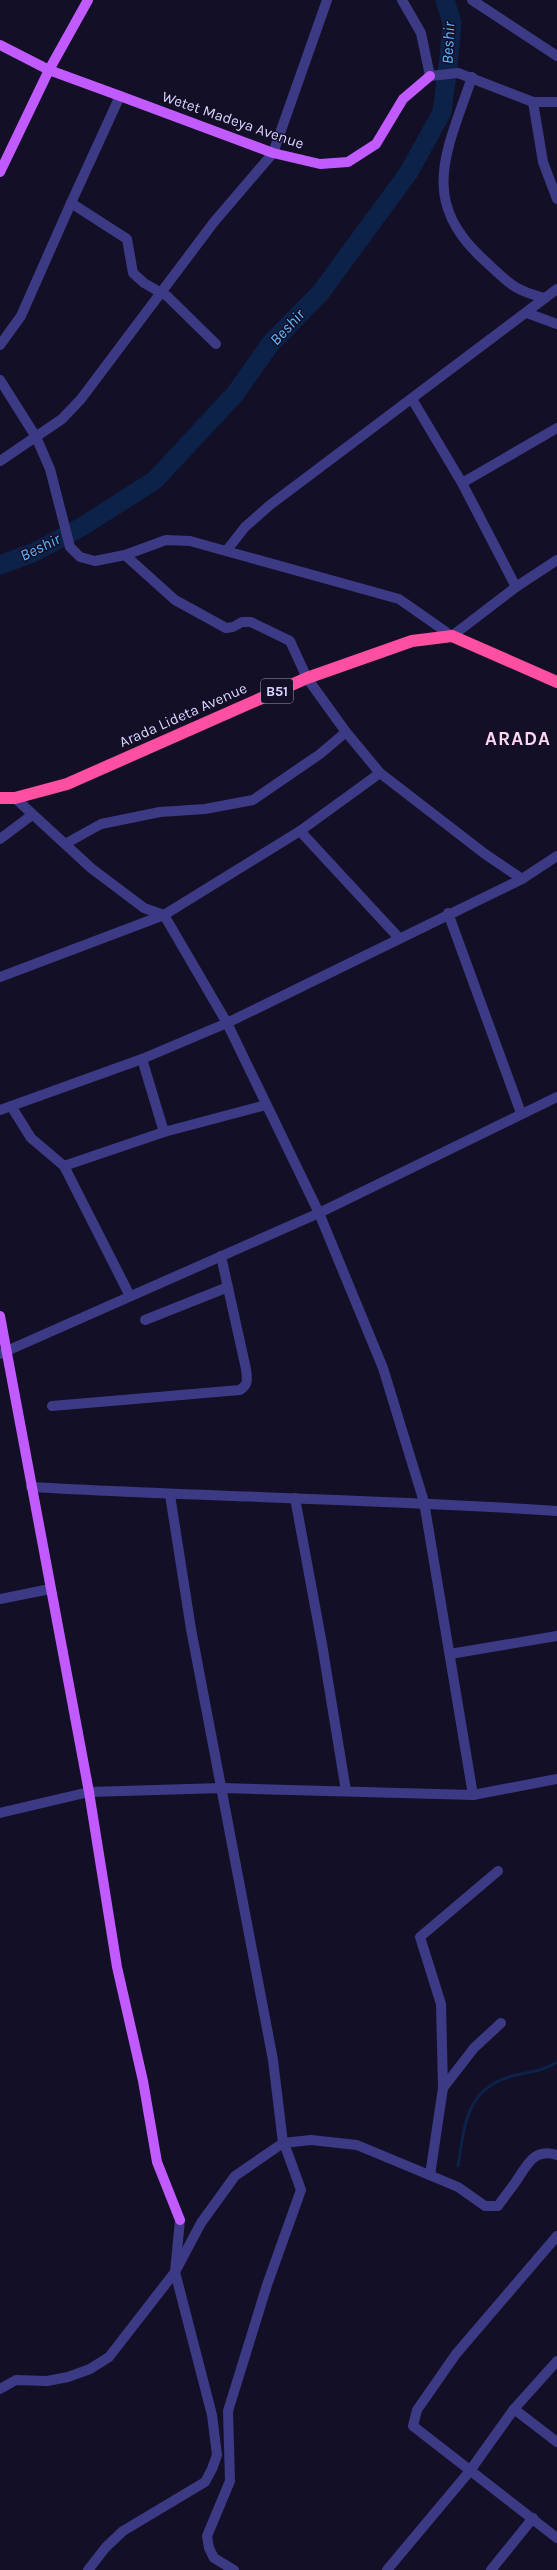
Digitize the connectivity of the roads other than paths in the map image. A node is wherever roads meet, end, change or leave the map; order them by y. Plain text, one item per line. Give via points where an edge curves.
1 (88, 0) edge
2 (327, 0) edge
3 (402, 0) edge
4 (472, 0) edge
5 (0, 45) edge
6 (557, 56) edge
7 (49, 70) junction
8 (435, 75) junction
9 (472, 77) junction
10 (120, 96) junction
11 (533, 102) junction
12 (557, 102) edge
13 (273, 153) junction
14 (0, 172) edge
15 (557, 199) edge
16 (71, 204) junction
17 (557, 288) edge
18 (159, 293) junction
19 (545, 298) junction
20 (527, 312) junction
21 (557, 324) edge
22 (216, 344) dead end
23 (0, 345) edge
24 (0, 380) edge
25 (412, 399) junction
26 (557, 428) edge
27 (36, 437) junction
28 (0, 461) edge
29 (462, 483) junction
30 (227, 550) junction
31 (125, 555) junction
32 (557, 560) edge
33 (516, 587) junction
34 (452, 636) junction
35 (307, 678) junction
36 (557, 682) edge
37 (346, 732) junction
38 (380, 773) junction
39 (0, 798) edge
40 (15, 798) junction
41 (32, 815) junction
42 (300, 831) junction
43 (0, 839) edge
44 (65, 844) junction
45 (557, 856) edge
46 (522, 879) junction
47 (448, 914) junction
48 (164, 915) junction
49 (399, 938) junction
50 (0, 977) edge
51 (227, 1023) junction
52 (142, 1058) junction
53 (557, 1097) edge
54 (266, 1105) junction
55 (12, 1106) junction
56 (0, 1110) edge
57 (522, 1113) junction
58 (164, 1132) junction
59 (64, 1166) junction
60 (319, 1213) junction
61 (221, 1256) junction
62 (228, 1287) junction
63 (130, 1296) junction
64 (0, 1316) edge
65 (145, 1320) dead end
66 (4, 1352) edge
67 (52, 1406) dead end
68 (31, 1488) junction
69 (170, 1495) junction
70 (295, 1498) junction
71 (424, 1502) junction
72 (557, 1511) edge
73 (50, 1589) junction
74 (0, 1599) edge
75 (557, 1636) edge
76 (450, 1654) junction
77 (557, 1779) edge
78 (222, 1788) junction
79 (346, 1791) junction
80 (89, 1792) junction
81 (473, 1795) junction
82 (0, 1813) edge
83 (498, 1871) dead end
84 (501, 2023) dead end
85 (443, 2088) junction
86 (284, 2143) junction
87 (557, 2154) edge
88 (430, 2175) junction
89 (180, 2220) joint
90 (557, 2236) edge
91 (175, 2272) junction
92 (557, 2361) edge
93 (0, 2389) edge
94 (514, 2409) junction
95 (557, 2442) edge
96 (469, 2472) junction
97 (533, 2518) junction
98 (557, 2538) edge
99 (88, 2570) edge
100 (234, 2570) edge
101 (387, 2570) edge
102 (491, 2570) edge

1 - 7 main road
2 - 13 street
3 - 8 street via 421,33
4 - 6 street
5 - 7 main road, Wetet Madeya Avenue
7 - 10 main road, Wetet Madeya Avenue
7 - 14 main road
8 - 9 street via 458,73
8 - 13 main road, Wetet Madeya Avenue via 402,99 376,144 348,162 320,164
9 - 11 street
9 - 19 street via 443,168 444,199 453,223 475,252 522,292
10 - 13 main road, Wetet Madeya Avenue
10 - 16 street
11 - 12 street
11 - 15 street via 543,162
13 - 18 street via 214,222
16 - 18 street via 127,239 133,273
16 - 23 street via 20,316
17 - 19 street
18 - 22 street via 167,296
18 - 27 street via 81,399 62,419
19 - 20 street
20 - 21 street
20 - 25 street
24 - 27 street
25 - 29 street
25 - 30 street via 270,505 245,527
26 - 29 street
27 - 28 street
27 - 31 street via 50,470 70,547 80,557 89,560
29 - 33 street
30 - 31 street via 190,540 166,540
30 - 34 street via 399,599
31 - 35 street via 175,600 226,628 242,622 251,622 286,638 294,646
32 - 33 street
33 - 34 street
34 - 35 highway, Arada Lideta Avenue / B51 via 400,644
34 - 36 highway
35 - 37 street
35 - 40 highway, Arada Lideta Avenue / B51 via 68,784
37 - 38 street
37 - 44 street via 320,754 253,800 205,809 160,812 107,823 88,830
38 - 42 street
38 - 46 street via 485,854
39 - 40 highway, Arada Lideta Avenue / B51
40 - 41 street
41 - 43 street
41 - 44 street
42 - 48 street
42 - 49 street
44 - 48 street via 91,868 144,908
45 - 46 street
46 - 47 street
47 - 49 street
47 - 57 street
48 - 50 street
48 - 51 street
49 - 51 street
51 - 52 street
51 - 54 street
52 - 55 street
52 - 58 street
53 - 57 street
54 - 58 street
54 - 60 street
55 - 56 street
55 - 59 street via 32,1138
57 - 60 street
58 - 59 street
59 - 63 street
60 - 61 street
60 - 71 street via 383,1368
61 - 62 street
61 - 63 street
62 - 65 street
62 - 67 street via 248,1382 240,1390
63 - 66 street
64 - 66 main road
66 - 68 main road
68 - 69 street
68 - 73 main road
69 - 70 street
69 - 78 street via 191,1629
70 - 71 street
70 - 79 street
71 - 72 street
71 - 76 street
73 - 74 street
73 - 80 main road
75 - 76 street
76 - 81 street
77 - 81 street
78 - 79 street
78 - 80 street
78 - 86 street via 274,2060
79 - 81 street
80 - 82 street
80 - 89 main road via 117,1967 143,2081 157,2162
83 - 85 street via 420,1937 441,2004
84 - 85 street via 474,2048
85 - 88 street
86 - 88 street via 311,2140 357,2145
86 - 91 street via 235,2176 201,2224
86 - 100 street via 301,2190 267,2285 228,2411 230,2481 207,2536 214,2558
87 - 88 street via 547,2151 536,2154 523,2168 518,2180 498,2206 485,2206 458,2187
89 - 91 street
90 - 96 street via 456,2354 417,2410 413,2426
91 - 93 street via 109,2357 90,2369 68,2376 47,2381 16,2380
91 - 99 street via 212,2415 217,2455 205,2482 123,2531
92 - 94 street
94 - 95 street
94 - 96 street
96 - 97 street
96 - 101 street
97 - 98 street
97 - 102 street

